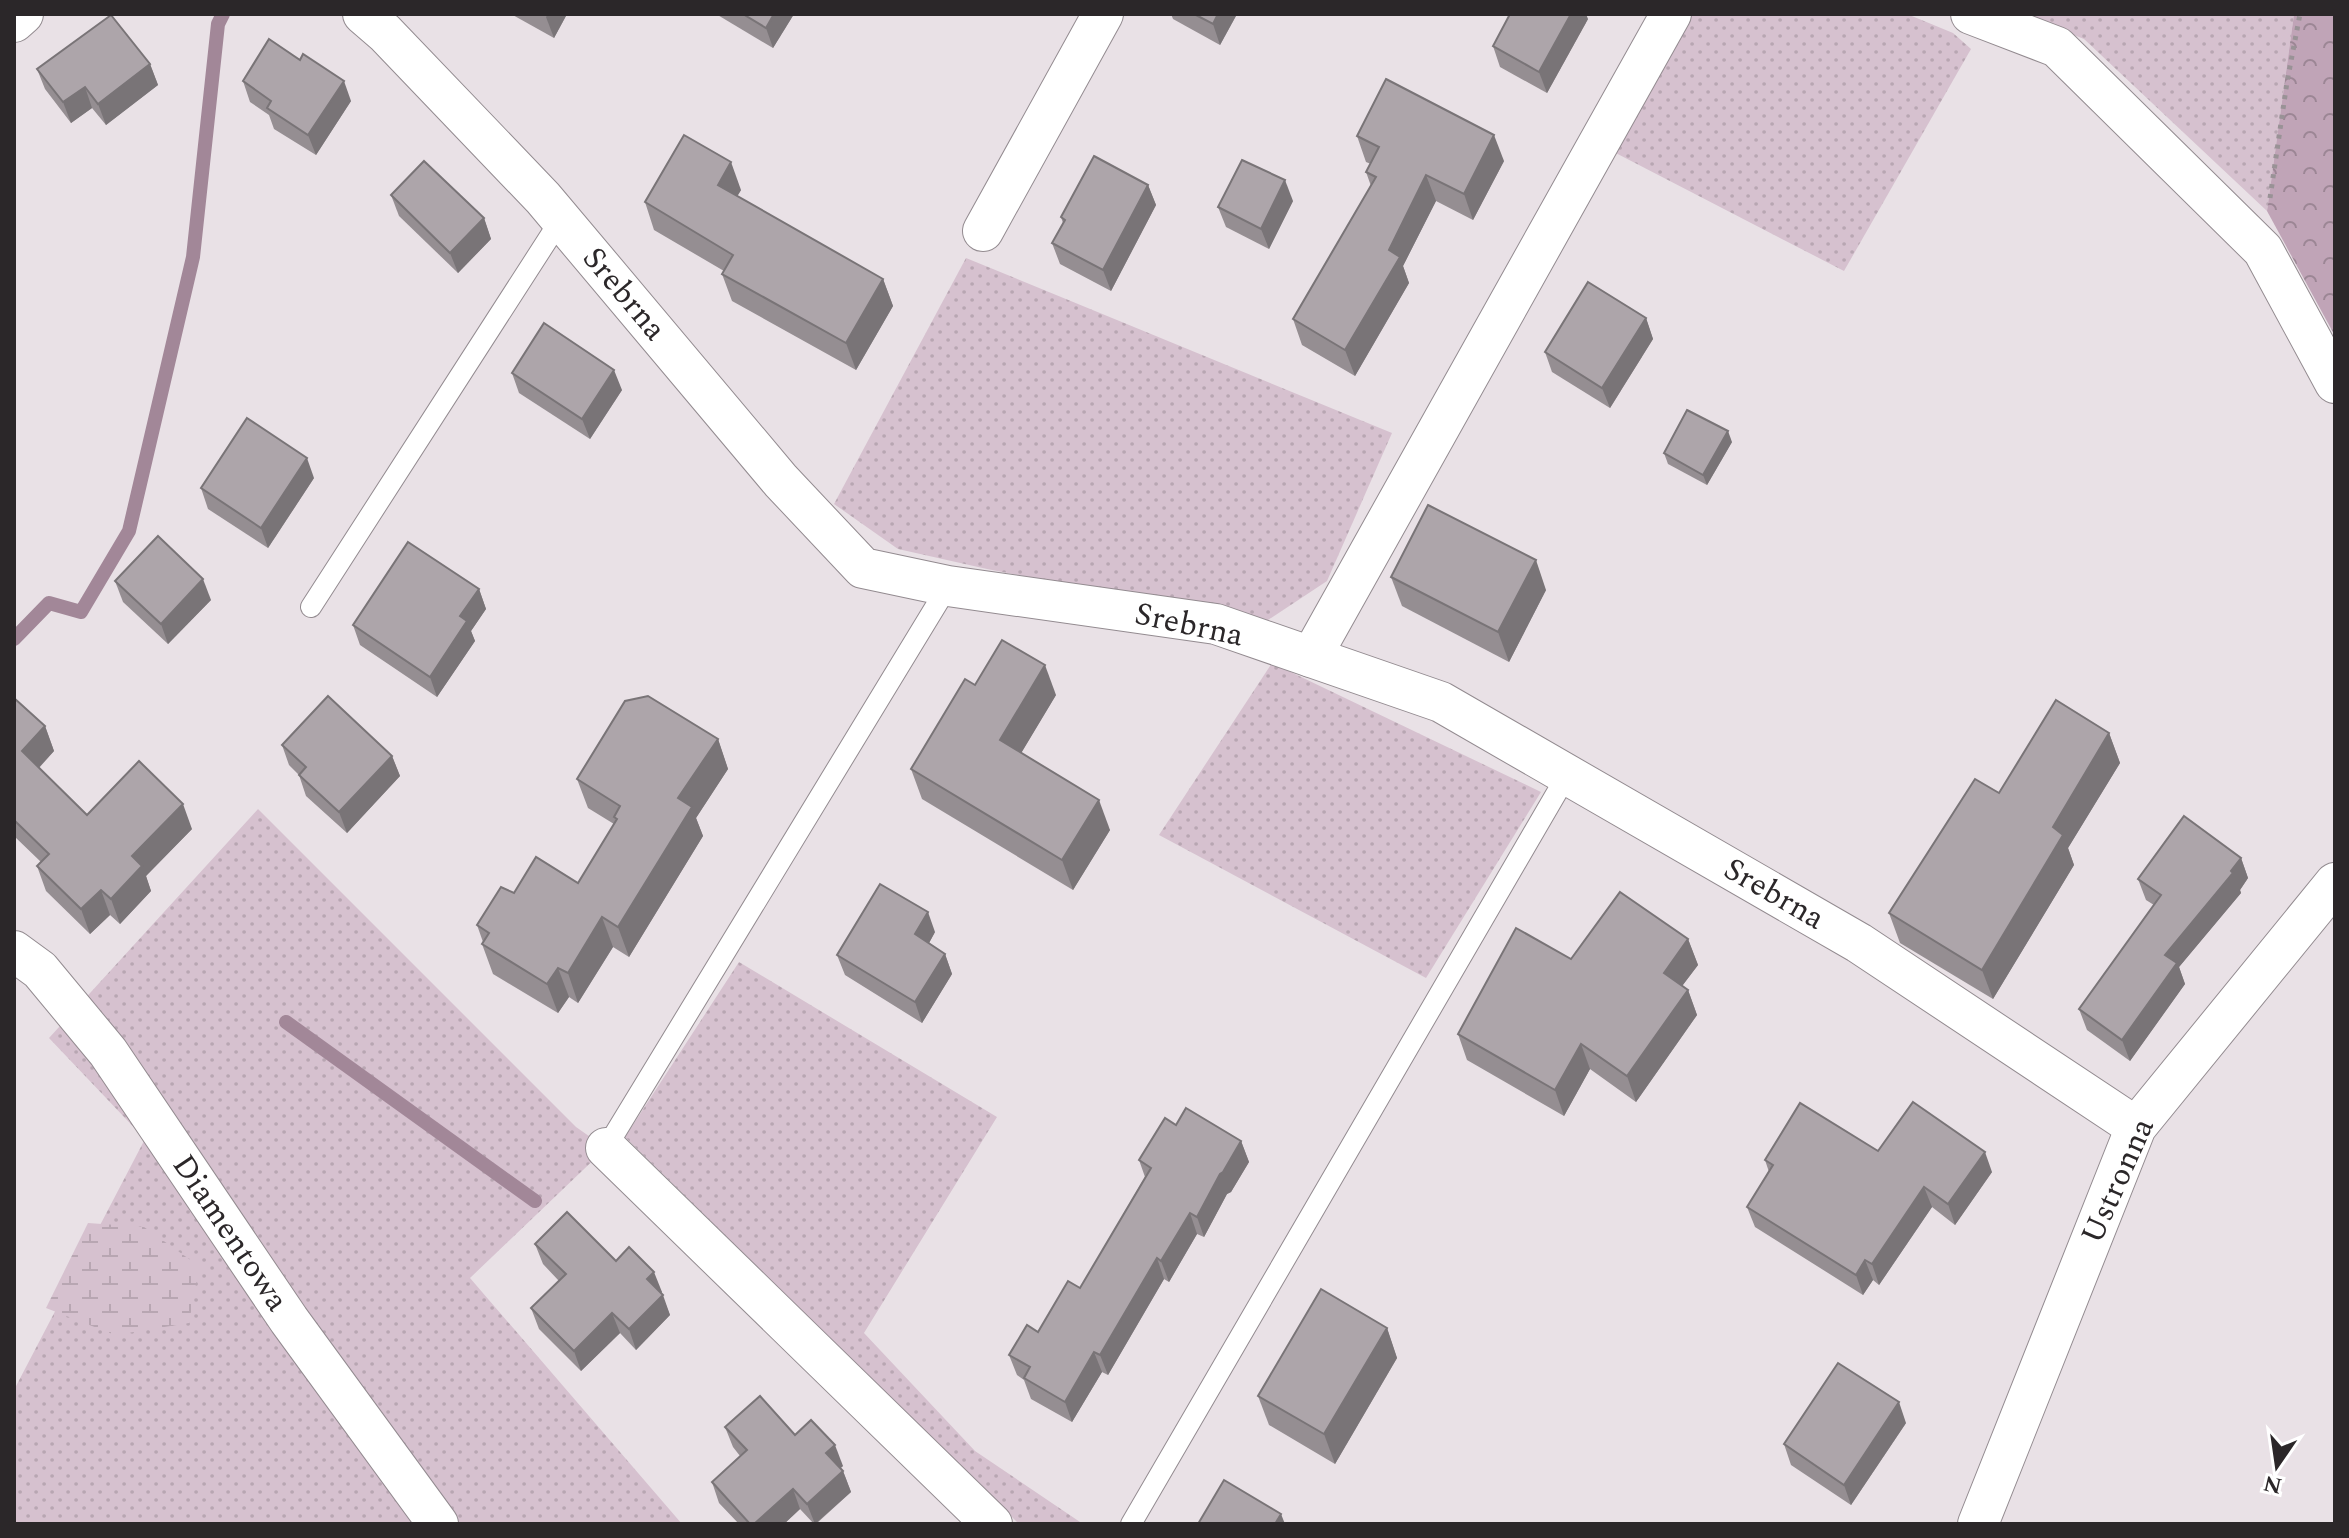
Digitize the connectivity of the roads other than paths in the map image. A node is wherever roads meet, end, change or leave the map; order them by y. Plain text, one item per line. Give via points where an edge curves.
1 (23, 14) edge
2 (363, 14) edge
3 (1103, 14) edge
4 (1671, 14) edge
5 (1971, 14) edge
6 (14, 22) edge
7 (561, 219) junction
8 (983, 231) dead end
9 (2335, 383) edge
10 (948, 586) junction
11 (311, 607) dead end
12 (1311, 657) junction
13 (1567, 775) junction
14 (2335, 883) edge
15 (14, 951) edge
16 (2136, 1127) junction
17 (606, 1148) joint
18 (438, 1524) edge
19 (992, 1524) edge
20 (1131, 1524) edge
21 (1978, 1524) edge

1 - 6 street
2 - 7 street, Srebrna
3 - 8 street
4 - 12 street
5 - 9 street via 2057,47 2263,250
7 - 10 street, Srebrna via 781,481 863,568
7 - 11 lane
10 - 12 street, Srebrna via 1216,624
10 - 17 lane
12 - 13 street, Srebrna via 1441,702
13 - 16 street, Srebrna via 1859,943
13 - 20 lane
14 - 16 street, Ustronna
15 - 18 street, Diamentowa via 40,970 108,1052 289,1320
16 - 21 street, Ustronna
17 - 19 street

